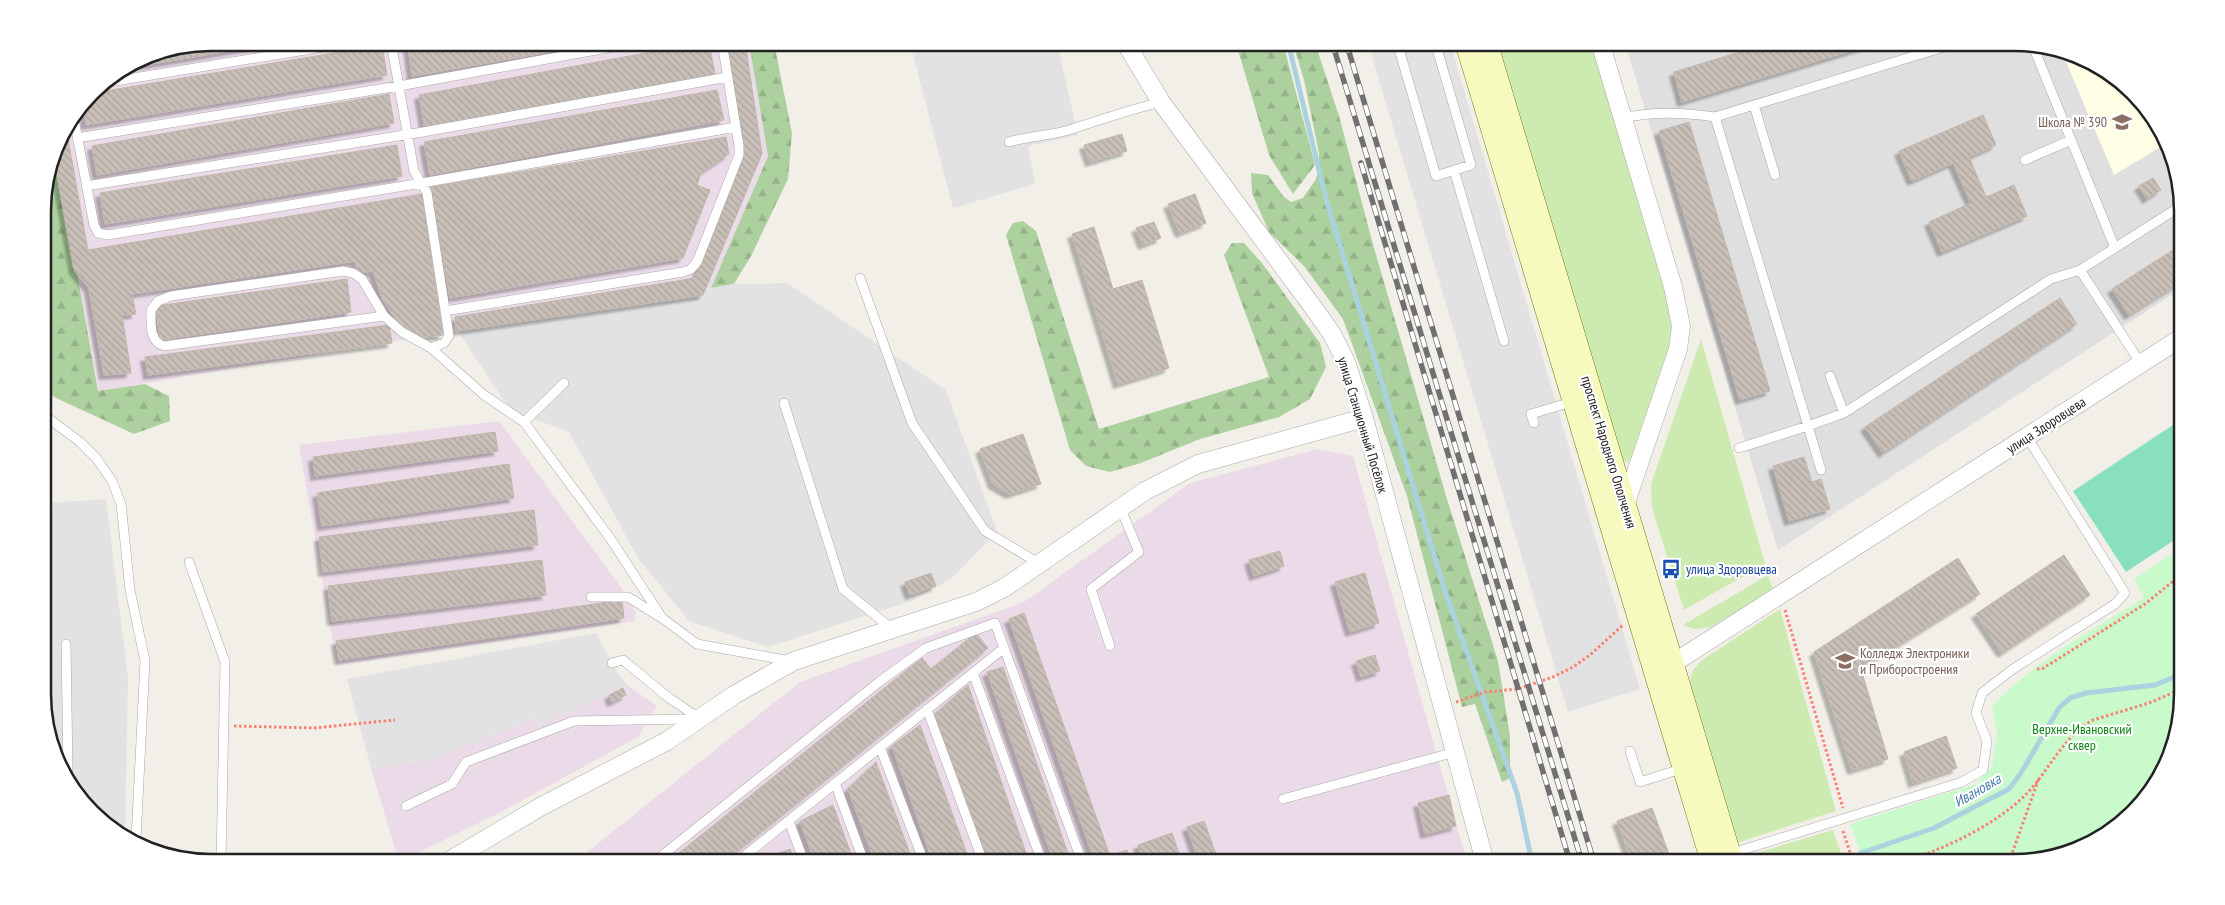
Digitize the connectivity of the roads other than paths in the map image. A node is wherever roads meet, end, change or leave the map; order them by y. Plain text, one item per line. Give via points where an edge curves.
1 (299, 51) edge
2 (393, 51) edge
3 (591, 51) edge
4 (724, 51) edge
5 (1130, 51) edge
6 (1400, 51) edge
7 (1438, 51) edge
8 (1471, 51) edge
9 (1488, 51) edge
10 (1603, 51) edge
11 (1931, 51) edge
12 (2036, 53) edge
13 (728, 77) junction
14 (120, 80) edge
15 (399, 86) junction
16 (1161, 102) junction
17 (1754, 105) junction
18 (1715, 117) junction
19 (1622, 118) junction
20 (736, 127) junction
21 (75, 128) edge
22 (407, 134) junction
23 (77, 138) junction
24 (2071, 140) junction
25 (1008, 142) dead end
26 (2025, 160) dead end
27 (1454, 170) junction
28 (1774, 175) dead end
29 (422, 183) junction
30 (86, 186) junction
31 (2174, 211) edge
32 (2115, 248) junction
33 (2080, 270) junction
34 (860, 278) dead end
35 (446, 310) junction
36 (384, 316) junction
37 (1504, 341) dead end
38 (2174, 343) edge
39 (431, 348) junction
40 (2141, 364) junction
41 (1830, 376) dead end
42 (564, 383) dead end
43 (1575, 401) junction
44 (784, 403) dead end
45 (1844, 413) junction
46 (1364, 418) junction
47 (52, 421) edge
48 (524, 422) junction
49 (1534, 423) dead end
50 (1808, 426) junction
51 (2027, 437) junction
52 (1739, 448) dead end
53 (1821, 470) dead end
54 (1625, 505) junction
55 (1120, 507) junction
56 (189, 562) dead end
57 (1040, 564) junction
58 (591, 597) dead end
59 (662, 618) junction
60 (892, 629) junction
61 (66, 644) dead end
62 (1110, 646) dead end
63 (1004, 648) junction
64 (794, 661) junction
65 (612, 663) dead end
66 (1664, 667) junction
67 (973, 673) junction
68 (927, 709) junction
69 (700, 718) junction
70 (880, 747) junction
71 (1630, 751) dead end
72 (1455, 752) junction
73 (68, 764) edge
74 (1685, 768) junction
75 (835, 783) junction
76 (1283, 800) dead end
77 (406, 806) dead end
78 (789, 820) junction
79 (136, 834) edge
80 (1483, 853) edge
81 (1721, 853) edge
82 (1722, 853) edge
83 (1743, 853) edge
84 (221, 854) edge
85 (460, 854) edge
86 (664, 854) edge
87 (752, 854) edge
88 (801, 854) edge
89 (861, 854) edge
90 (921, 854) edge
91 (980, 854) edge
92 (1039, 854) edge
93 (1079, 854) edge

1 - 14 lane
2 - 15 lane
3 - 15 lane
4 - 13 lane
5 - 16 street, улица Станционный Посёлок
6 - 27 lane via 1436,176
7 - 27 lane via 1471,165
8 - 43 street, проспект Народного Ополчения
9 - 54 street, проспект Народного Ополчения
10 - 19 street
11 - 17 lane
12 - 24 lane
13 - 20 lane
13 - 22 lane
15 - 22 lane
15 - 23 lane
16 - 25 lane via 1067,130
16 - 46 street, улица Станционный Посёлок via 1332,334 1346,362
17 - 18 lane
17 - 28 lane
18 - 19 lane via 1662,112
18 - 50 lane
19 - 54 street via 1673,288 1681,326 1671,374
20 - 29 lane
20 - 35 lane via 739,155 697,262 691,269
21 - 23 lane
22 - 29 lane via 414,171
22 - 30 lane
23 - 30 lane
24 - 26 lane
24 - 32 lane
27 - 37 lane
29 - 30 lane via 108,235 95,229
29 - 35 lane via 427,193
31 - 32 lane
32 - 33 lane
33 - 40 lane
33 - 45 lane via 2051,279
34 - 57 lane via 912,423 985,530
35 - 39 lane via 448,340
36 - 36 lane via 362,279 343,271 171,296 158,301 151,310 153,337 164,346
36 - 39 lane via 402,332
38 - 40 street, улица Здоровцева
39 - 48 lane via 484,395
40 - 51 street, улица Здоровцева
41 - 45 lane
42 - 48 lane
43 - 49 lane via 1531,414
43 - 66 street, проспект Народного Ополчения
44 - 60 lane via 843,589
45 - 50 lane
46 - 55 street via 1198,464
46 - 72 street, улица Станционный Посёлок
47 - 79 lane via 97,459 112,481 121,504 130,590 145,661
48 - 59 lane via 610,538
50 - 52 lane
50 - 53 lane
51 - 66 street, улица Здоровцева
51 - 83 lane via 2125,593 2115,604 2013,669 1982,694 1976,713 1986,741 1983,770 1962,782 1846,816
54 - 66 street, проспект Народного Ополчения
55 - 57 street
55 - 62 lane via 1139,552 1090,588
56 - 84 lane via 225,662
57 - 60 street via 976,602
58 - 59 lane via 628,597
59 - 64 lane via 697,644
60 - 64 street
61 - 73 lane
63 - 67 lane
63 - 86 lane via 995,623 926,648
63 - 93 lane
64 - 69 street
65 - 69 lane via 623,660 669,698
66 - 74 street, проспект Народного Ополчения
66 - 82 street, проспект Народного Ополчения
67 - 68 lane
67 - 92 lane
68 - 70 lane
68 - 91 lane
69 - 77 lane via 574,722 466,762 452,784
69 - 85 street via 667,741 540,807
70 - 75 lane
70 - 90 lane
71 - 74 lane via 1640,782
72 - 76 lane
72 - 80 street, улица Станционный Посёлок
74 - 81 street, проспект Народного Ополчения
75 - 78 lane
75 - 89 lane
78 - 87 lane
78 - 88 lane

